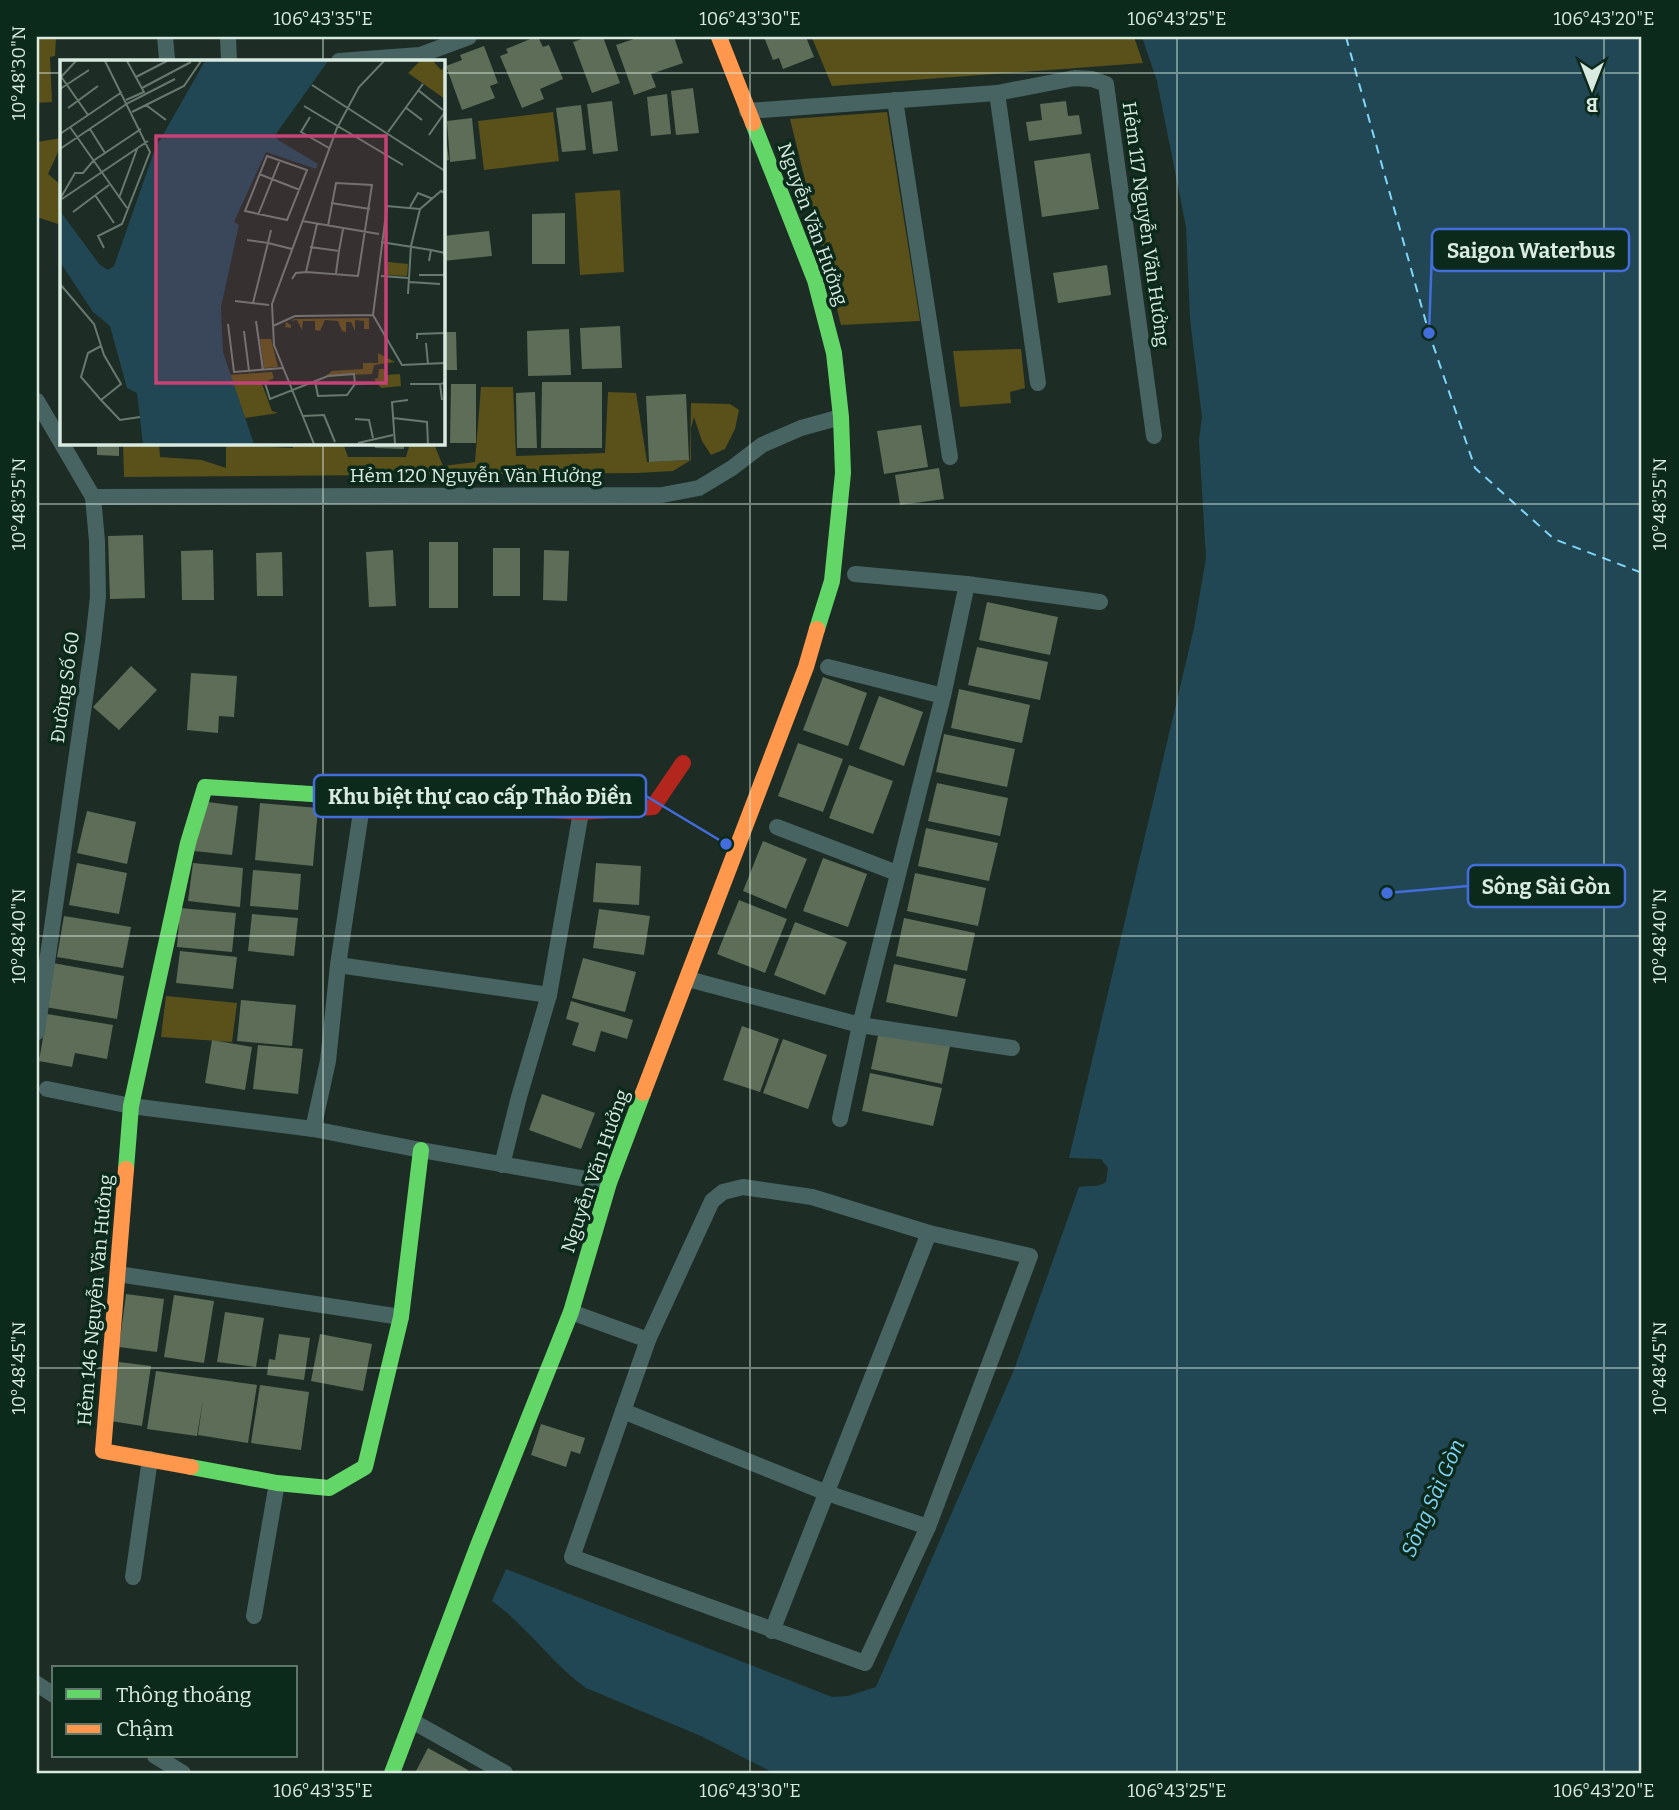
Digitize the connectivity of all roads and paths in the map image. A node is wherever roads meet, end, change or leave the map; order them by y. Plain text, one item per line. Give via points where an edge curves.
1 (165, 37) edge
2 (228, 37) edge
3 (469, 37) edge
4 (719, 37) edge
5 (167, 59) dead end
6 (229, 60) edge
7 (352, 60) edge
8 (997, 93) junction
9 (895, 100) junction
10 (747, 111) junction
11 (1038, 383) dead end
12 (39, 409) edge
13 (841, 417) junction
14 (1154, 436) dead end
15 (60, 443) edge
16 (60, 444) edge
17 (950, 457) dead end
18 (93, 497) junction
19 (855, 574) dead end
20 (967, 584) junction
21 (1100, 602) dead end
22 (828, 667) dead end
23 (943, 696) junction
24 (683, 763) dead end
25 (363, 799) junction
26 (581, 812) junction
27 (777, 827) dead end
28 (897, 873) junction
29 (338, 965) junction
30 (688, 979) junction
31 (550, 995) junction
32 (860, 1025) junction
33 (37, 1030) edge
34 (1012, 1048) dead end
35 (47, 1089) dead end
36 (131, 1106) junction
37 (840, 1119) dead end
38 (313, 1129) junction
39 (421, 1150) junction
40 (502, 1165) junction
41 (609, 1183) junction
42 (929, 1233) junction
43 (118, 1274) junction
44 (571, 1312) junction
45 (401, 1317) junction
46 (648, 1340) junction
47 (623, 1411) junction
48 (150, 1459) junction
49 (276, 1482) junction
50 (827, 1493) junction
51 (928, 1527) junction
52 (133, 1577) dead end
53 (254, 1616) dead end
54 (772, 1631) junction
55 (37, 1684) edge
56 (52, 1694) edge
57 (412, 1721) junction
58 (158, 1758) edge
59 (183, 1773) edge
60 (392, 1773) edge
61 (505, 1773) edge

1 - 5 street
2 - 6 street
3 - 7 street via 420,55
4 - 10 main road, Nguyễn Văn Hưởng
8 - 9 street, Hẻm 117 Nguyễn Văn Hưởng
8 - 11 street
8 - 14 street, Hẻm 117 Nguyễn Văn Hưởng via 1075,79 1106,84
9 - 10 street, Hẻm 117 Nguyễn Văn Hưởng
9 - 17 street
10 - 13 main road, Nguyễn Văn Hưởng via 815,280 834,353
12 - 15 street
13 - 18 street, Hẻm 120 Nguyễn Văn Hưởng via 762,445 699,488 662,495
13 - 30 main road, Nguyễn Văn Hưởng via 843,473 832,579 806,667
16 - 18 street
18 - 33 street, Đường Số 60 via 98,597
19 - 20 street
20 - 21 street
20 - 23 street
22 - 23 street
23 - 28 street
24 - 26 main road, Hẻm 146 Nguyễn Văn Hưởng via 653,807
25 - 26 main road, Hẻm 146 Nguyễn Văn Hưởng
25 - 29 street
25 - 36 main road, Hẻm 146 Nguyễn Văn Hưởng via 205,787 188,843
26 - 31 street
27 - 28 street
28 - 32 street
29 - 31 street
29 - 38 street via 328,1061
30 - 32 street
30 - 41 main road, Nguyễn Văn Hưởng
31 - 40 street
32 - 34 street
32 - 37 street
35 - 36 street
36 - 38 street
36 - 43 main road, Hẻm 146 Nguyễn Văn Hưởng
38 - 39 street
39 - 40 street
39 - 45 main road, Hẻm 146 Nguyễn Văn Hưởng
40 - 41 street
41 - 44 main road, Nguyễn Văn Hưởng
42 - 46 street via 812,1197 743,1186 723,1192 712,1201
42 - 50 street
42 - 51 street via 1030,1256
43 - 45 street
43 - 48 main road, Hẻm 146 Nguyễn Văn Hưởng via 103,1451
44 - 46 street
44 - 57 main road, Nguyễn Văn Hưởng
45 - 49 main road, Hẻm 146 Nguyễn Văn Hưởng via 365,1467 329,1488
46 - 47 street
47 - 50 street
47 - 54 street via 572,1557
48 - 49 main road, Hẻm 146 Nguyễn Văn Hưởng
48 - 52 street
49 - 53 street
50 - 51 street
50 - 54 street
51 - 54 street via 865,1663
55 - 56 street
57 - 60 main road, Nguyễn Văn Hưởng
57 - 61 street
58 - 59 street

